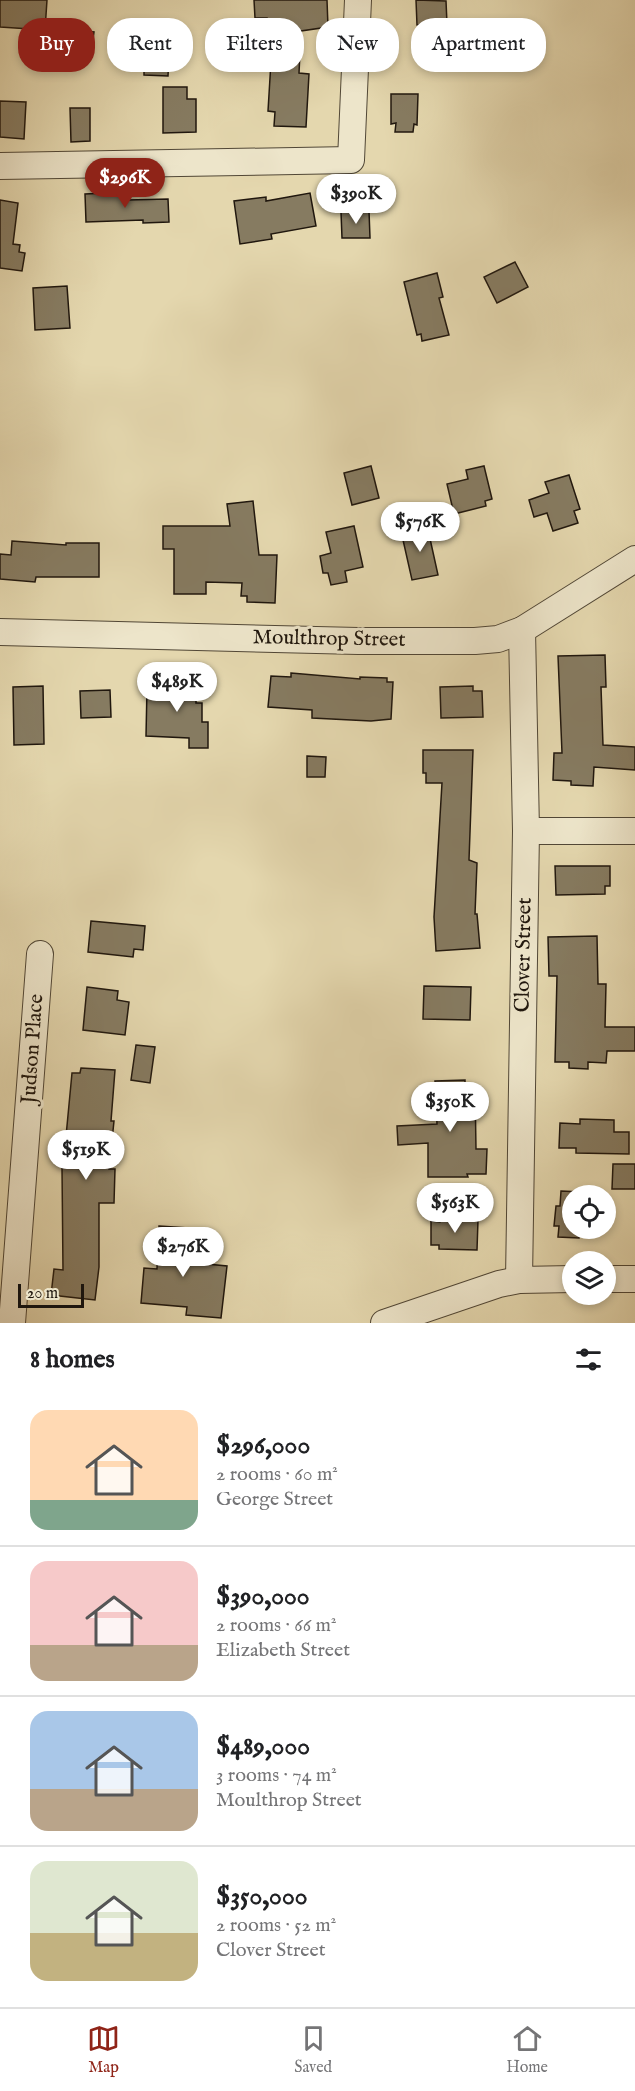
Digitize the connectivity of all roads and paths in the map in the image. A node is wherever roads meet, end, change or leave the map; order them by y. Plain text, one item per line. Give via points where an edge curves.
1 (358, 0) edge
2 (0, 166) edge
3 (635, 559) edge
4 (522, 630) junction
5 (0, 632) edge
6 (526, 831) junction
7 (635, 831) edge
8 (40, 954) dead end
9 (616, 1279) edge
10 (635, 1279) edge
11 (519, 1280) junction
12 (562, 1280) edge
13 (12, 1323) edge
14 (384, 1323) edge

1 - 2 street via 351,160
3 - 4 street, Moulthrop Street
4 - 5 street, Moulthrop Street via 498,639 475,641
4 - 6 street, Clover Street
6 - 7 street
6 - 11 street, Clover Street
8 - 13 street, Judson Place
9 - 10 street
11 - 12 street
11 - 14 street

